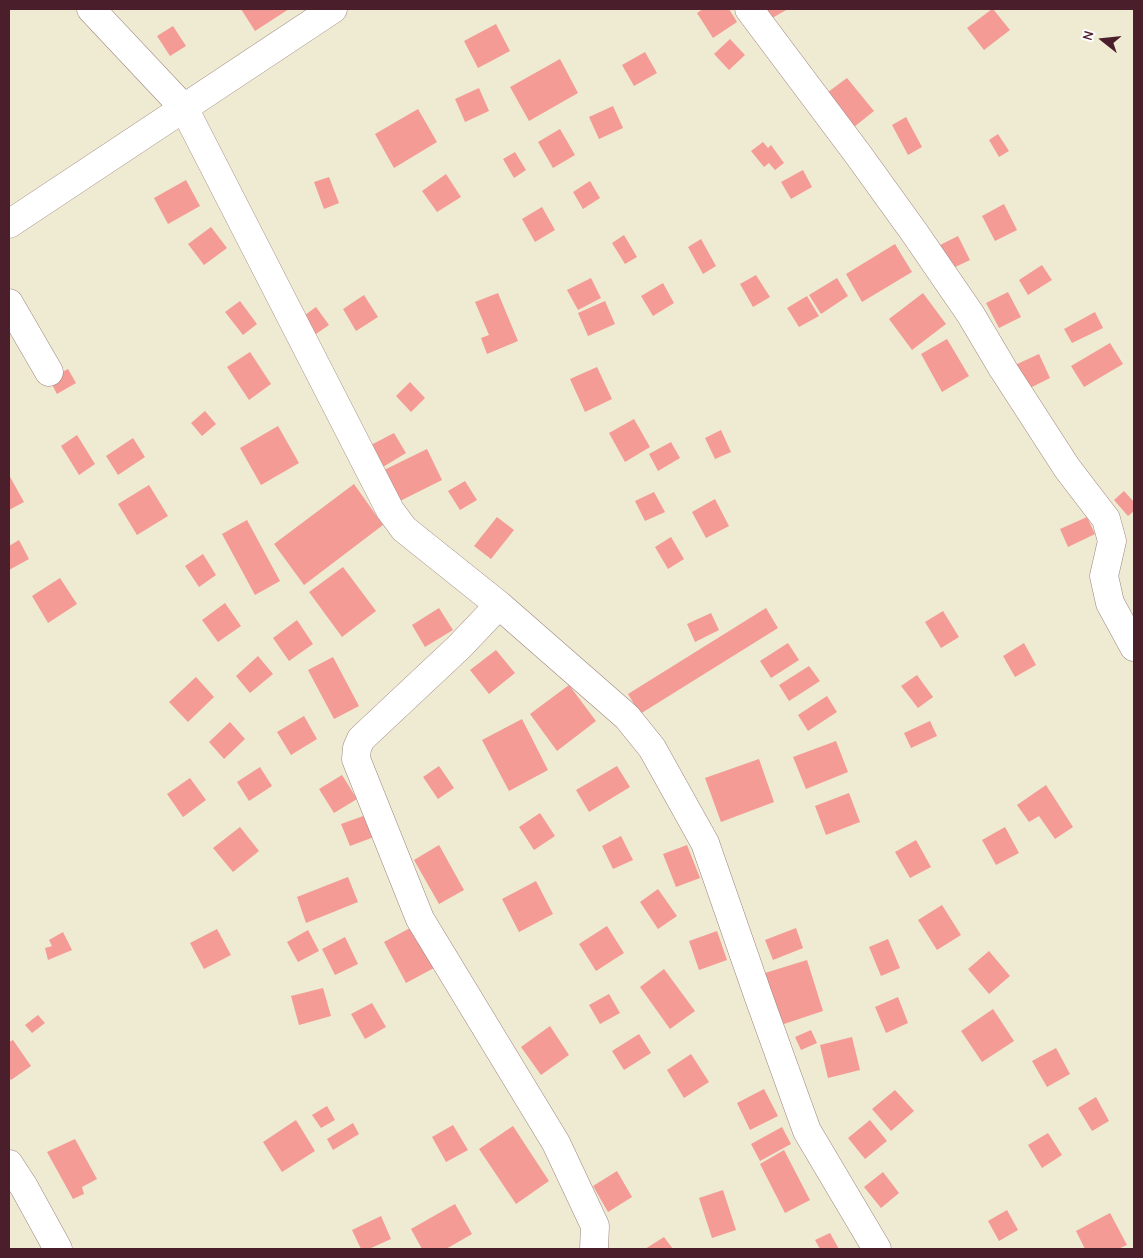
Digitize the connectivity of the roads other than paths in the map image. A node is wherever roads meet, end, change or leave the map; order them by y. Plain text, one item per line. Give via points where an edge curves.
1 (91, 9) edge
2 (333, 9) edge
3 (749, 9) edge
4 (184, 108) junction
5 (9, 224) edge
6 (9, 303) edge
7 (49, 372) dead end
8 (499, 605) junction
9 (1134, 647) edge
10 (9, 1164) edge
11 (58, 1249) edge
12 (594, 1249) edge
13 (878, 1249) edge

1 - 4 street
2 - 4 street
3 - 9 street via 914,232 971,315 1067,468 1106,518 1112,541 1104,576 1110,603
4 - 5 street
4 - 8 street via 390,510 404,530
6 - 7 street
8 - 12 street via 361,739 356,758 420,919 556,1142 595,1226
8 - 13 street via 627,717 652,748 705,843 807,1131
10 - 11 street

